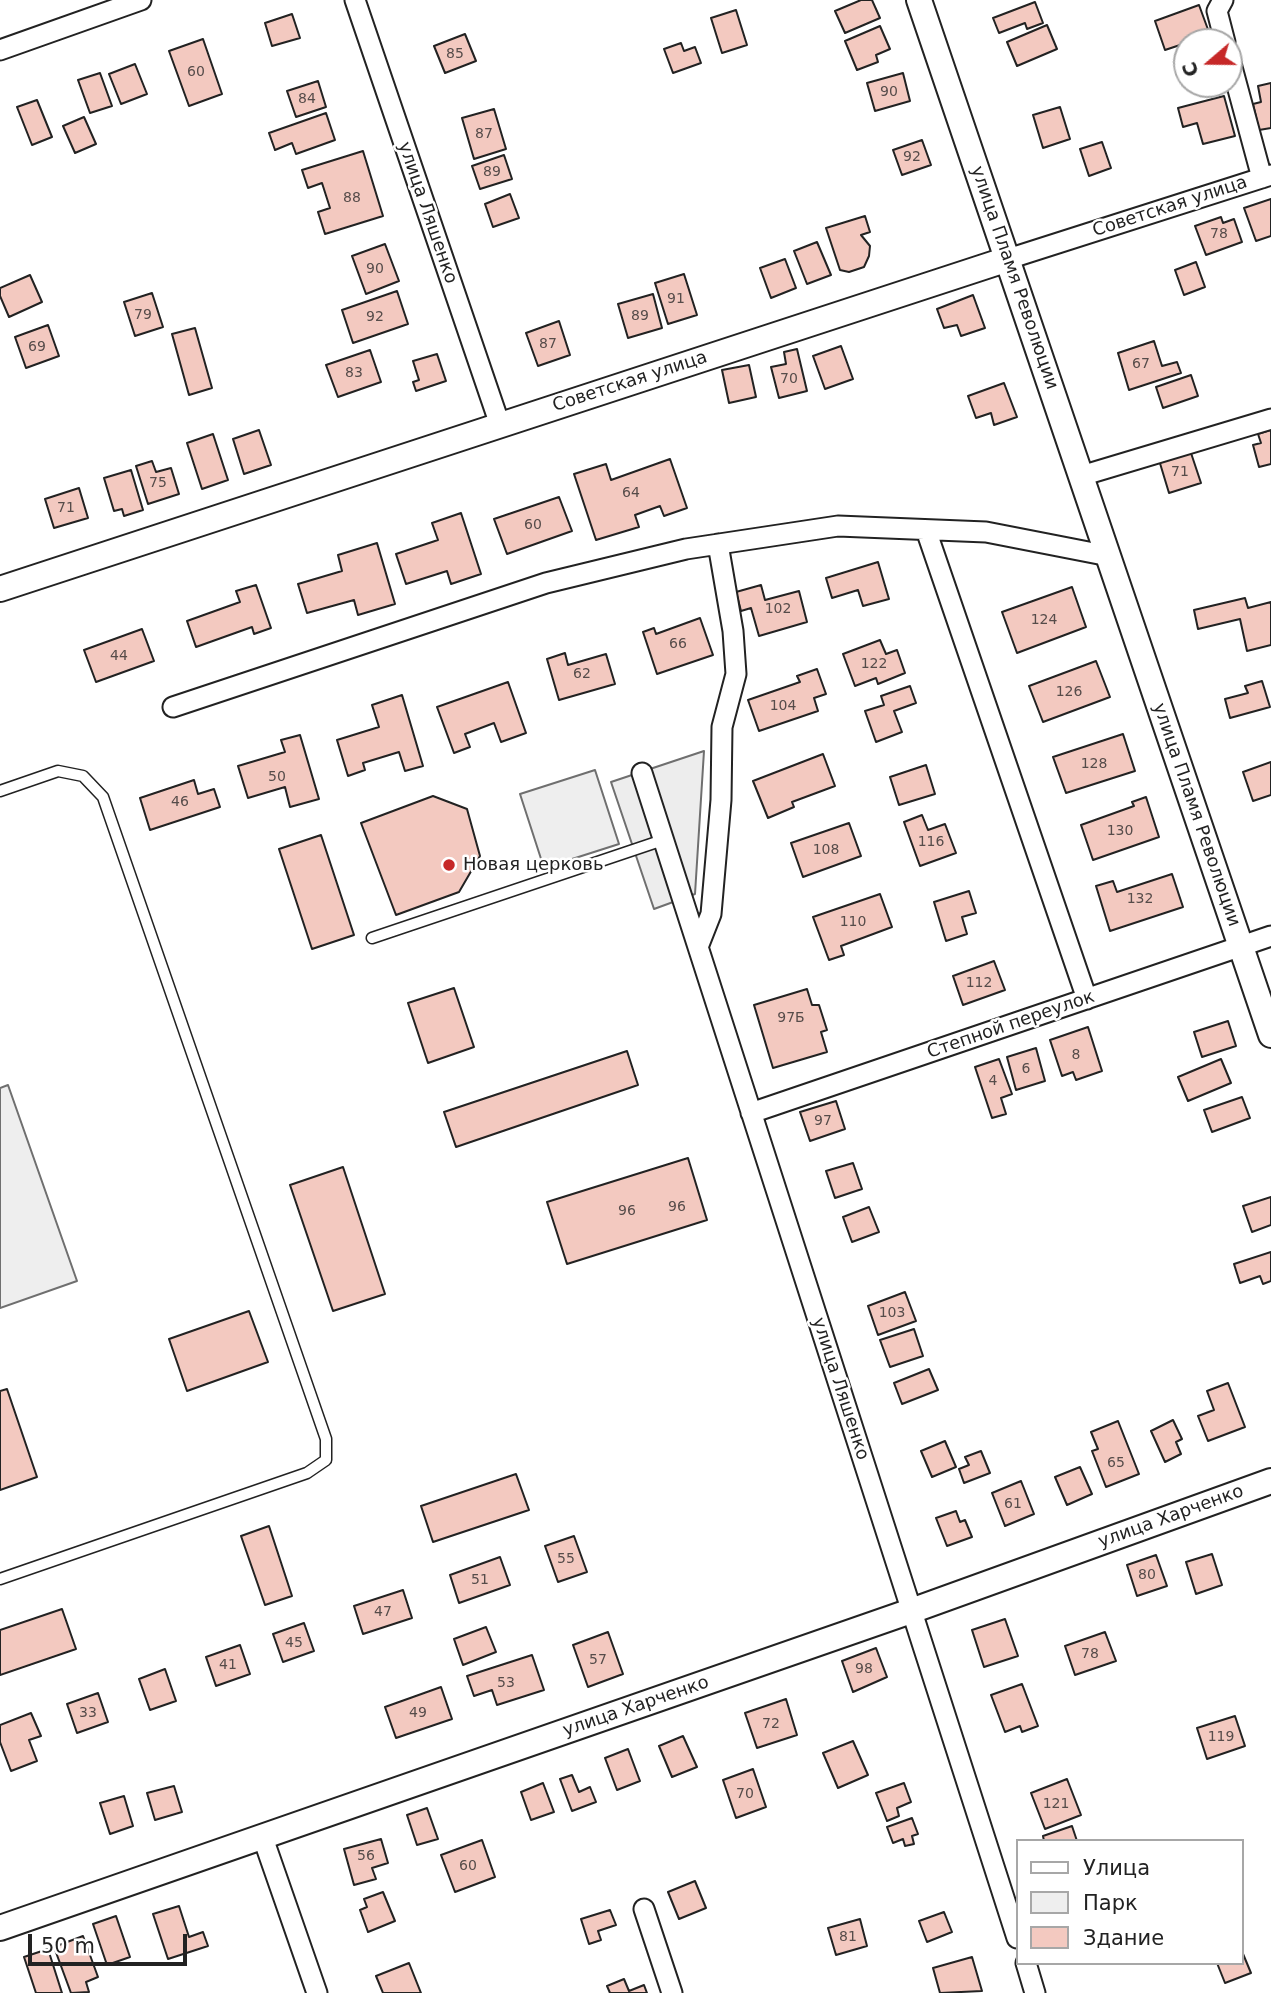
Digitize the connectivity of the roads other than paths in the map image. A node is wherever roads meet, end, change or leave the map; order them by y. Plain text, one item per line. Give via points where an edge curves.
1 (141, 0) edge
2 (355, 0) edge
3 (919, 0) edge
4 (1223, 0) edge
5 (1222, 28) edge
6 (0, 50) edge
7 (1242, 98) edge
8 (1266, 176) edge
9 (1008, 259) junction
10 (1271, 419) edge
11 (500, 425) junction
12 (1081, 476) junction
13 (926, 530) junction
14 (718, 544) junction
15 (1108, 556) junction
16 (0, 589) edge
17 (173, 707) dead end
18 (642, 773) dead end
19 (0, 791) edge
20 (663, 840) junction
21 (1271, 936) edge
22 (372, 938) dead end
23 (698, 947) junction
24 (1241, 947) junction
25 (1087, 999) junction
26 (1271, 1035) edge
27 (751, 1113) junction
28 (1271, 1481) edge
29 (0, 1579) edge
30 (911, 1611) junction
31 (263, 1838) junction
32 (644, 1909) dead end
33 (0, 1928) edge
34 (1016, 1935) edge
35 (1027, 1965) edge
36 (317, 1993) edge
37 (672, 1993) edge
38 (1035, 1993) edge

1 - 6 street
2 - 11 street, улица Ляшенко
3 - 9 street, улица Пламя Революции
4 - 5 street via 1217,10
7 - 8 street, Советская улица
8 - 9 street, Советская улица
9 - 11 street, Советская улица
9 - 12 street, улица Пламя Революции
10 - 12 street
11 - 16 street, Советская улица
12 - 15 street, улица Пламя Революции
13 - 14 street via 838,526
13 - 15 street via 986,532
13 - 25 street
14 - 17 street via 546,583
14 - 23 street via 736,674 722,727 711,914
15 - 24 street, улица Пламя Революции
18 - 20 street, улица Ляшенко
19 - 29 lane via 58,771 83,776 103,797 326,1440 326,1460 307,1473
20 - 22 lane
20 - 23 street, улица Ляшенко
21 - 24 street, Степной переулок
23 - 27 street, улица Ляшенко
24 - 25 street, Степной переулок
24 - 26 street, улица Пламя Революции
25 - 27 street, Степной переулок
27 - 30 street, улица Ляшенко
28 - 30 street, улица Харченко
30 - 31 street, улица Харченко
30 - 34 street, улица Ляшенко
31 - 33 street, улица Харченко
31 - 36 street
32 - 37 street
35 - 38 street

